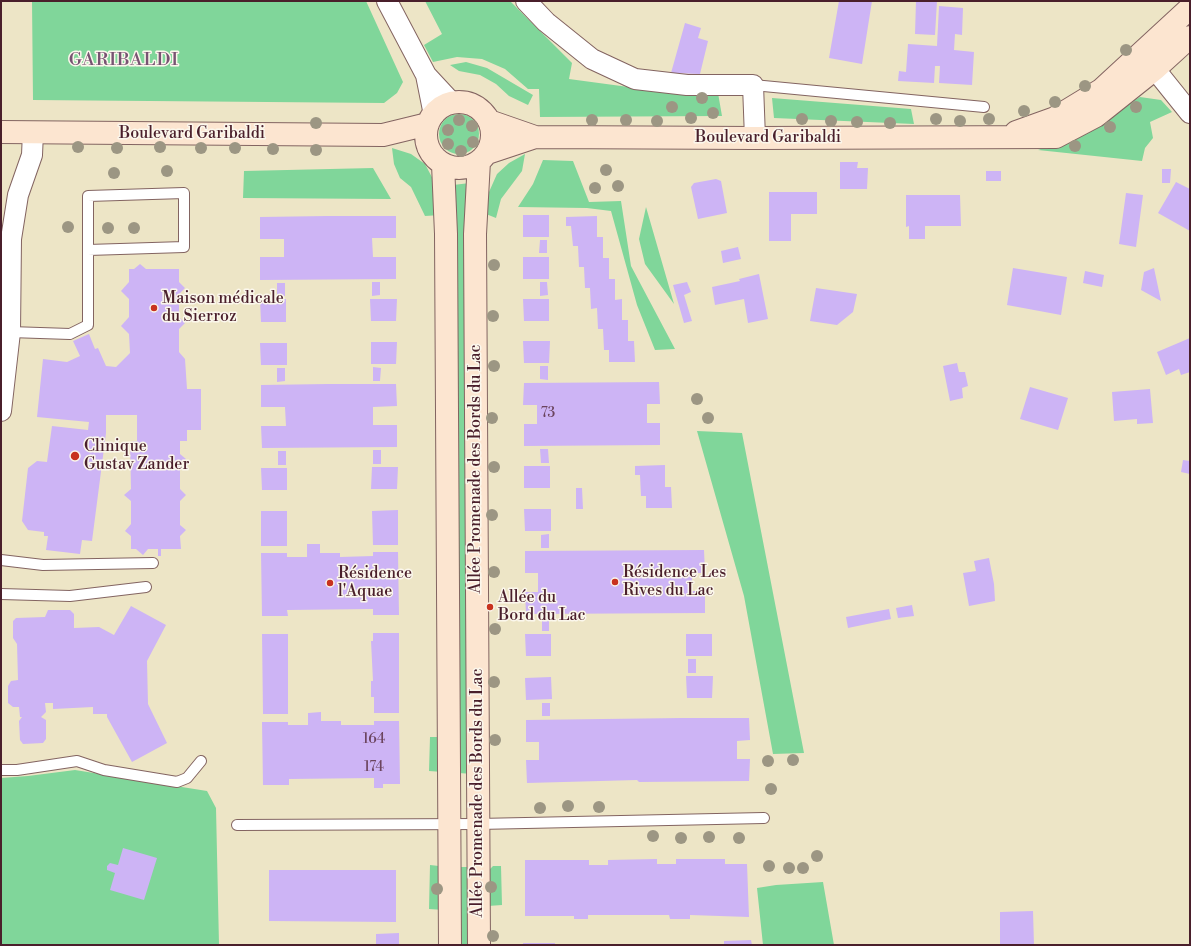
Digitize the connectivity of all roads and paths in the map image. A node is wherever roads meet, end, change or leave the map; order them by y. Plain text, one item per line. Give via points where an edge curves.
1 (387, 1) edge
2 (526, 1) edge
3 (1190, 8) edge
4 (1190, 37) edge
5 (1142, 53) junction
6 (1155, 69) junction
7 (426, 75) junction
8 (753, 85) junction
9 (452, 103) junction
10 (984, 107) dead end
11 (1190, 113) edge
12 (431, 119) junction
13 (489, 121) junction
14 (3, 132) edge
15 (33, 132) junction
16 (382, 136) junction
17 (535, 137) junction
18 (755, 138) junction
19 (1000, 138) junction
20 (436, 156) junction
21 (483, 157) junction
22 (88, 250) junction
23 (10, 332) junction
24 (1, 411) edge
25 (1, 560) edge
26 (153, 563) dead end
27 (146, 587) dead end
28 (1, 594) edge
29 (201, 761) dead end
30 (1, 770) edge
31 (764, 818) dead end
32 (450, 824) junction
33 (478, 824) junction
34 (237, 825) dead end
35 (450, 945) edge
36 (479, 945) edge

1 - 7 street
2 - 8 street via 546,22 592,59 635,79 687,85
3 - 5 main road, Boulevard Garibaldi
4 - 6 main road, Boulevard Garibaldi
5 - 6 street
5 - 19 main road, Boulevard Garibaldi via 1101,90 1055,118
6 - 11 street
6 - 19 main road, Boulevard Garibaldi via 1096,116 1056,137
7 - 9 street
7 - 12 street
8 - 10 lane
8 - 18 street
9 - 12 main road via 442,107
9 - 13 main road via 463,102 474,106 483,112
12 - 16 main road, Boulevard Garibaldi
12 - 20 main road via 427,140
13 - 17 main road, Boulevard Garibaldi
13 - 21 main road via 491,143
14 - 15 main road, Boulevard Garibaldi
15 - 16 main road, Boulevard Garibaldi
15 - 23 street via 32,155 18,195 12,239
16 - 20 main road, Boulevard Garibaldi
17 - 18 main road, Boulevard Garibaldi
17 - 21 main road, Boulevard Garibaldi
18 - 19 main road, Boulevard Garibaldi
20 - 21 main road via 462,168
20 - 32 main road, Allée Promenade des Bords du Lac via 446,234
21 - 33 main road, Allée Promenade des Bords du Lac via 475,234
22 - 22 lane via 184,247 184,194 88,196
22 - 23 lane via 88,325 70,334
23 - 24 street
25 - 26 lane via 43,565
27 - 28 lane via 70,596
29 - 30 lane via 187,778 177,782 104,770 77,761
31 - 33 lane
32 - 33 lane
32 - 34 lane
32 - 35 main road, Allée Promenade des Bords du Lac
33 - 36 main road, Allée Promenade des Bords du Lac

